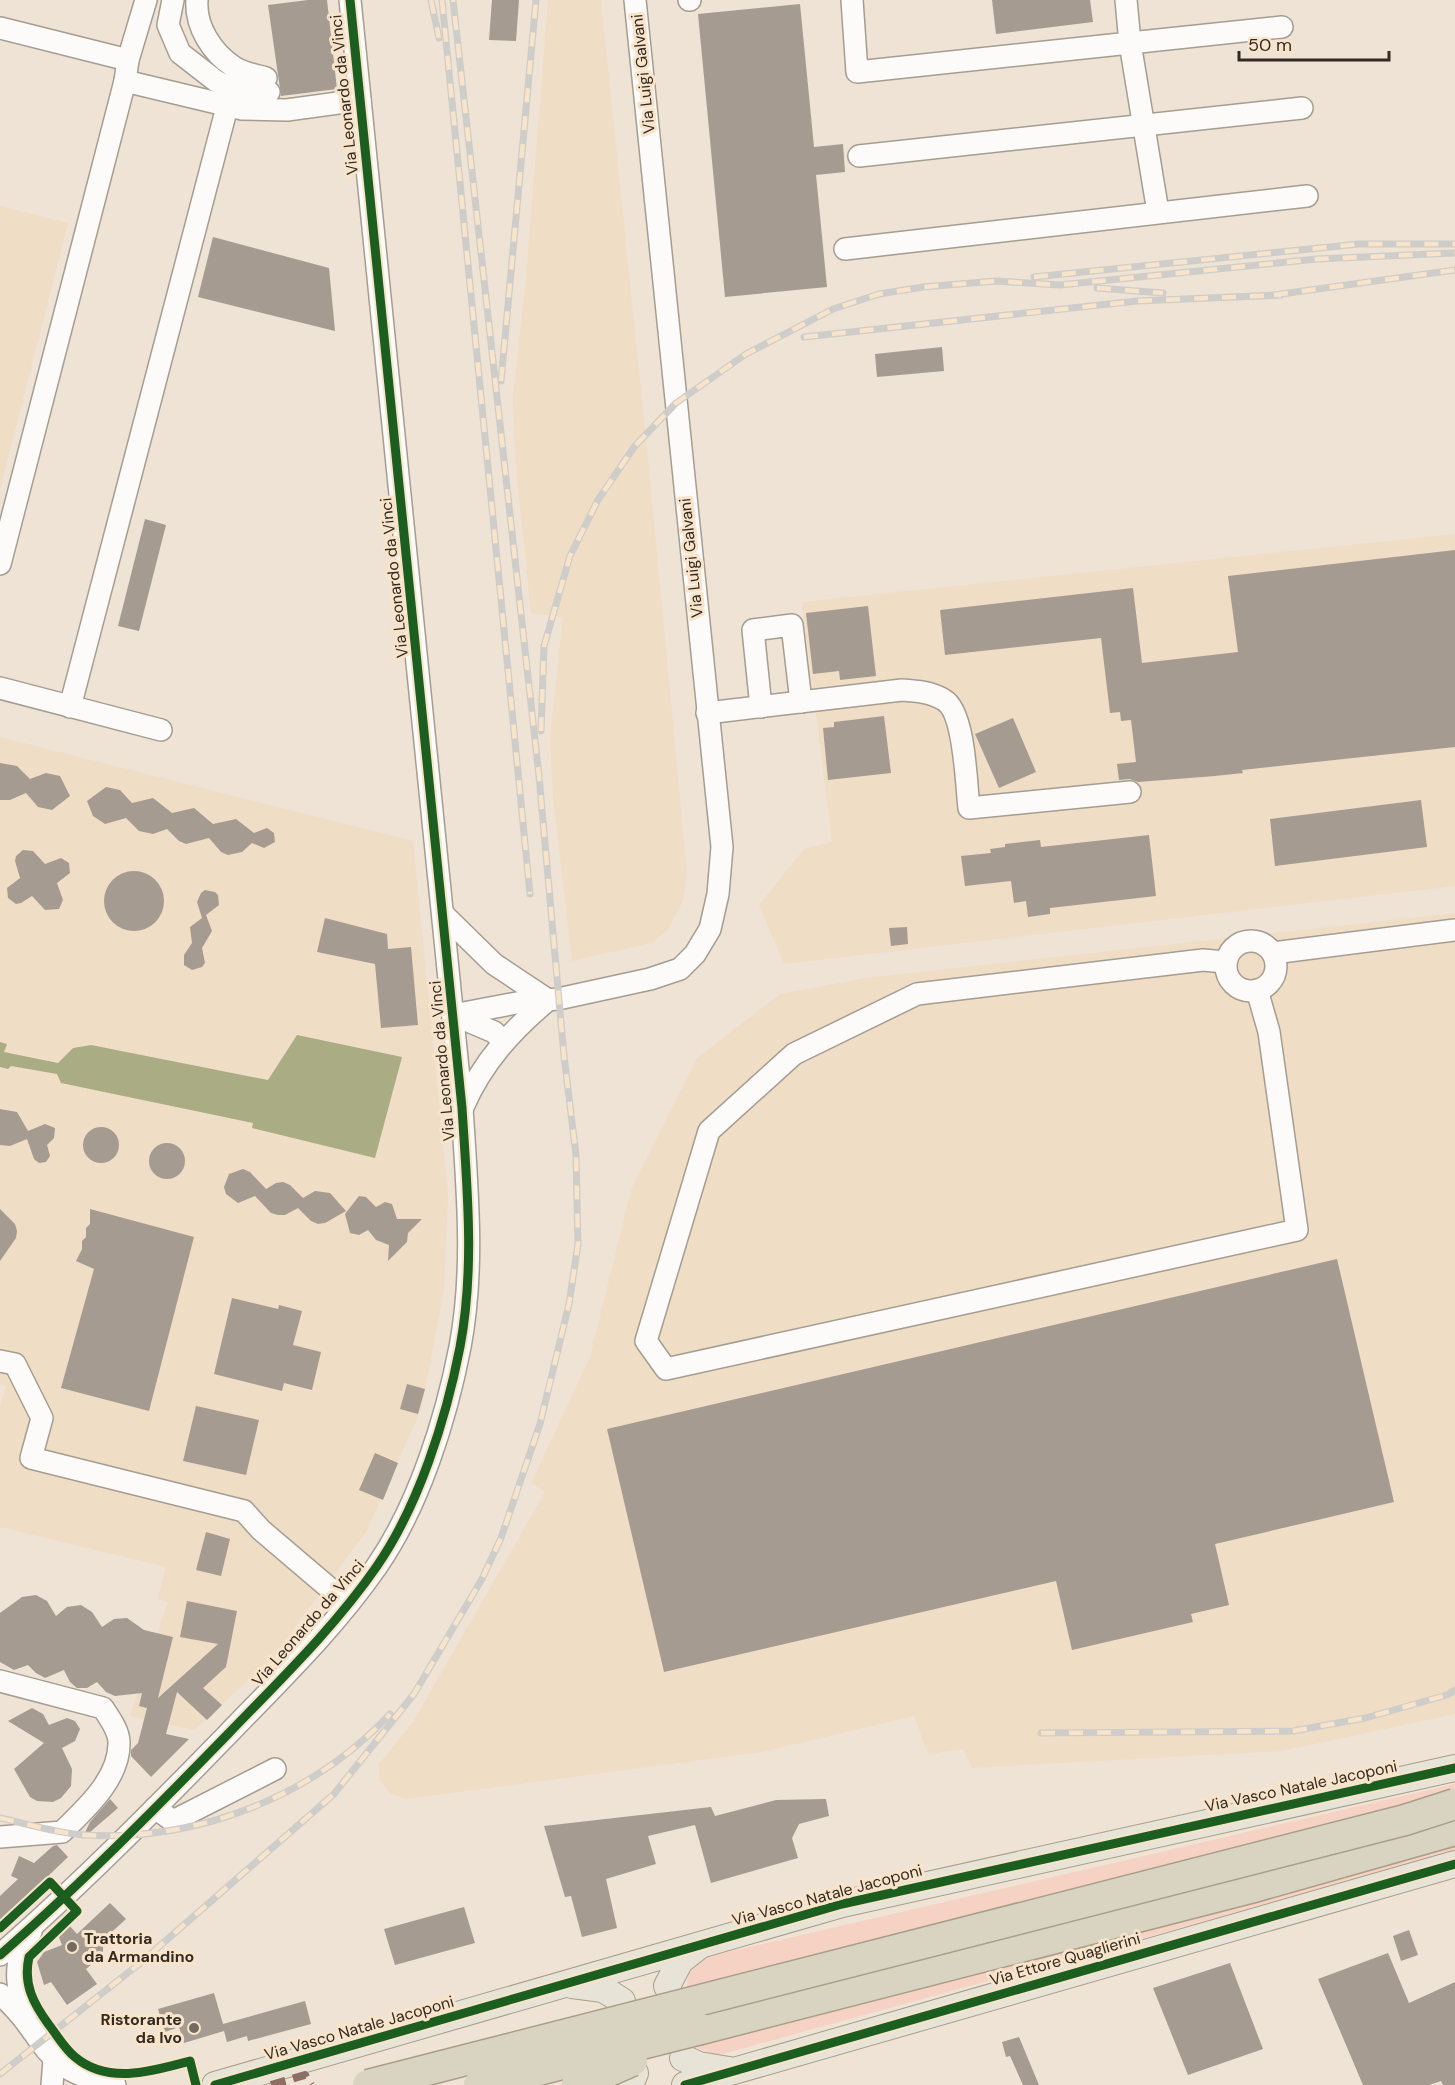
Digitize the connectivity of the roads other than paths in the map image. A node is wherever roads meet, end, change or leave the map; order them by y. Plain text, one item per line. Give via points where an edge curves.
1 (146, 0) edge
2 (173, 0) edge
3 (197, 0) edge
4 (350, 0) edge
5 (635, 0) edge
6 (852, 0) edge
7 (1126, 0) edge
8 (1282, 27) dead end
9 (0, 28) edge
10 (1131, 43) junction
11 (128, 60) junction
12 (125, 81) junction
13 (231, 97) junction
14 (360, 100) junction
15 (1302, 108) dead end
16 (1144, 125) junction
17 (859, 156) dead end
18 (1307, 196) dead end
19 (1158, 212) junction
20 (845, 249) dead end
21 (0, 564) edge
22 (0, 688) edge
23 (801, 702) junction
24 (70, 707) junction
25 (762, 707) junction
26 (707, 713) junction
27 (161, 730) dead end
28 (1130, 792) dead end
29 (443, 914) junction
30 (1455, 930) edge
31 (1273, 953) junction
32 (1226, 962) junction
33 (1257, 990) junction
34 (548, 1000) junction
35 (453, 1015) junction
36 (503, 1041) junction
37 (462, 1107) junction
38 (0, 1361) edge
39 (348, 1604) junction
40 (0, 1681) edge
41 (1455, 1768) edge
42 (275, 1769) dead end
43 (1455, 1804) edge
44 (155, 1808) junction
45 (1455, 1830) edge
46 (0, 1838) edge
47 (1455, 1864) edge
48 (38, 1922) junction
49 (702, 1944) junction
50 (0, 1955) edge
51 (561, 1985) junction
52 (667, 1986) dead end
53 (0, 1994) edge
54 (622, 2001) dead end
55 (0, 2014) edge
56 (28, 2027) junction
57 (701, 2029) junction
58 (683, 2058) dead end
59 (54, 2060) junction
60 (735, 2070) junction
61 (52, 2085) edge
62 (115, 2085) edge
63 (215, 2085) edge
64 (368, 2085) edge
65 (479, 2085) edge
66 (577, 2085) edge
67 (685, 2085) edge

1 - 11 street
2 - 13 street via 168,25 180,53
3 - 13 street via 196,15 211,47 235,68 267,85
4 - 14 street, Via Leonardo da Vinci
5 - 26 street, Via Luigi Galvani
6 - 10 street via 857,72
7 - 10 street
8 - 10 street
9 - 11 street
10 - 16 street
11 - 12 street
12 - 13 street
12 - 21 street
13 - 14 street via 261,111
13 - 24 street
14 - 29 street, Via Leonardo da Vinci
15 - 16 street
16 - 17 street
16 - 19 street
18 - 19 street
19 - 20 street
22 - 24 street
23 - 25 street
23 - 25 street via 792,626 753,630
23 - 28 street via 902,690 946,700 958,718 969,808
24 - 27 street
25 - 26 street
26 - 34 street, Via Luigi Galvani via 722,847 711,929 680,969
29 - 34 street via 494,964
29 - 35 street, Via Leonardo da Vinci
30 - 31 street
31 - 32 street via 1257,941 1243,942 1231,950
31 - 33 street via 1274,976
32 - 33 street via 1234,985
32 - 33 street via 1203,960 917,994 794,1054 709,1131 646,1341 666,1370 1297,1230 1269,1032
34 - 35 street, Via Luigi Galvani
34 - 36 street
35 - 36 street via 494,1032
35 - 37 street, Via Leonardo da Vinci
36 - 37 street
37 - 39 street, Via Leonardo da Vinci via 469,1220 468,1292 453,1381 431,1452 404,1517 377,1566
38 - 39 street via 15,1364 42,1418 32,1458 244,1511
39 - 44 street, Via Leonardo da Vinci via 281,1680
40 - 46 street via 103,1708 119,1742 114,1765 98,1796 62,1832
41 - 49 main road, Via Vasco Natale Jacoponi via 842,1904
42 - 44 street via 172,1821
43 - 64 highway, bridge via 1382,1826
44 - 48 street, Via Leonardo da Vinci
45 - 57 highway via 1250,1888
47 - 60 main road, Via Ettore Quaglierini
48 - 50 street, Via Leonardo da Vinci
48 - 56 street, Via Leonardo da Vinci via 17,1963 18,1988
49 - 51 main road, Via Vasco Natale Jacoponi
49 - 52 main road via 680,1962
51 - 54 main road via 603,1989
51 - 63 main road, Via Vasco Natale Jacoponi
53 - 56 street
55 - 56 street
56 - 59 street
57 - 65 highway, bridge
57 - 66 highway, bridge
58 - 60 main road via 715,2069
59 - 61 street
59 - 62 street via 79,2076
60 - 67 main road, Via Ettore Quaglierini

